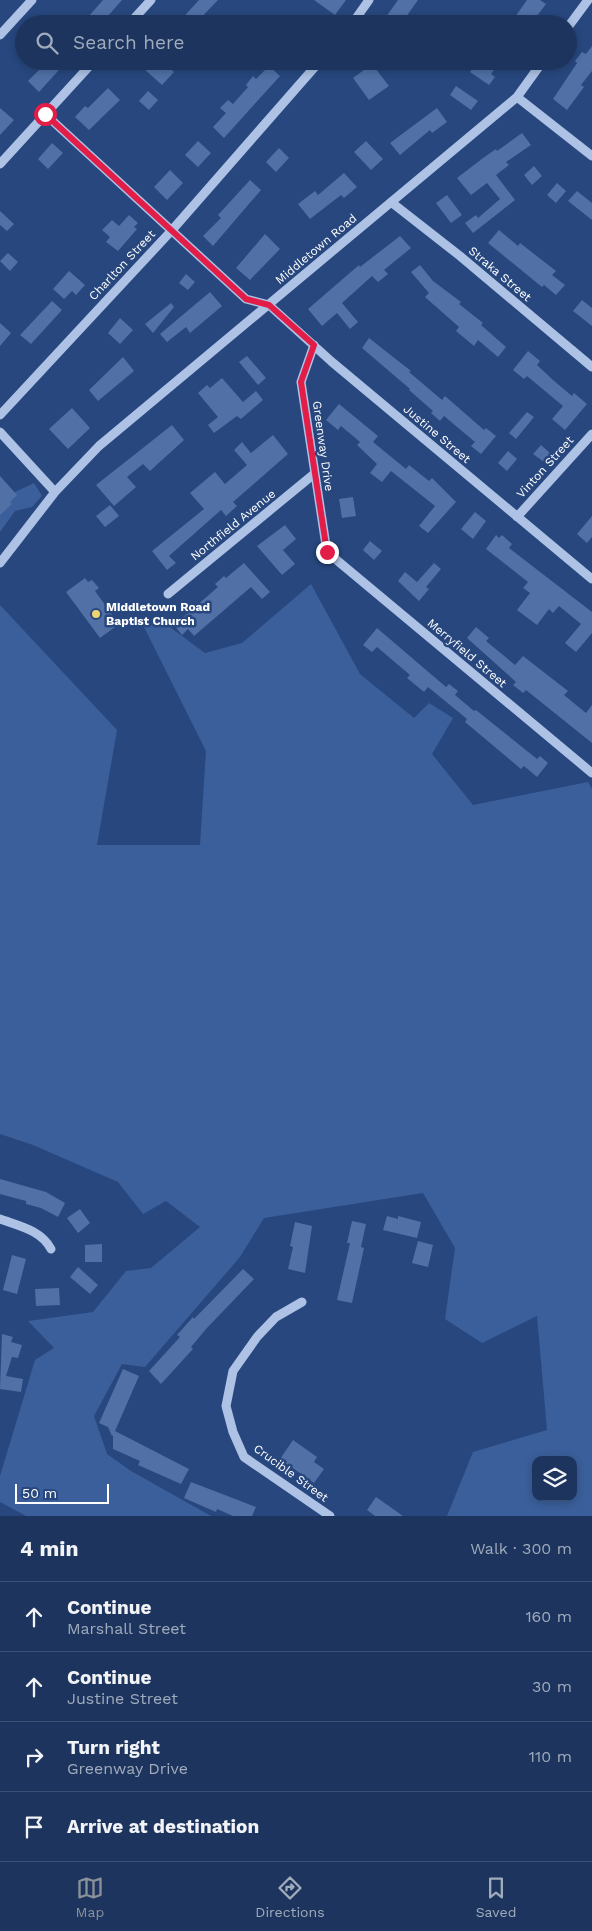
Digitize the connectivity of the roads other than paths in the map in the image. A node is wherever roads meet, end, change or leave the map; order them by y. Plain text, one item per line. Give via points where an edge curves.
1 (32, 0) edge
2 (150, 0) edge
3 (369, 0) edge
4 (588, 0) edge
5 (18, 15) edge
6 (137, 15) edge
7 (358, 15) edge
8 (576, 15) edge
9 (15, 19) edge
10 (0, 35) edge
11 (86, 70) edge
12 (312, 70) edge
13 (536, 70) edge
14 (517, 97) junction
15 (45, 114) junction
16 (592, 156) edge
17 (0, 164) edge
18 (391, 202) junction
19 (173, 230) junction
20 (269, 305) junction
21 (314, 345) junction
22 (592, 367) edge
23 (0, 416) edge
24 (0, 432) edge
25 (592, 434) edge
26 (314, 474) junction
27 (55, 492) junction
28 (518, 517) junction
29 (327, 552) joint
30 (0, 563) edge
31 (592, 579) edge
32 (168, 594) dead end
33 (592, 773) edge
34 (0, 1218) edge
35 (52, 1249) dead end
36 (302, 1302) dead end
37 (330, 1516) edge

1 - 5 street
2 - 6 street
3 - 7 street
4 - 8 street
9 - 10 street
11 - 15 street
12 - 19 street, Charlton Street
13 - 14 street, Middletown Road
14 - 16 street
14 - 18 street, Middletown Road
15 - 17 street
15 - 19 street
18 - 20 street, Middletown Road
18 - 22 street, Straka Street
19 - 20 street via 246,299
19 - 23 street, Charlton Street
20 - 21 street, Justine Street
20 - 27 street, Middletown Road via 99,446
21 - 26 street, Greenway Drive via 301,382
21 - 28 street, Justine Street
24 - 27 street
25 - 28 street, Vinton Street
26 - 29 street, Greenway Drive
26 - 32 street, Northfield Avenue
27 - 30 street, Middletown Road
28 - 31 street, Justine Street
29 - 33 street, Merryfield Street
34 - 35 street via 36,1232
36 - 37 street, Crucible Street via 276,1316 257,1337 233,1371 226,1406 244,1457

